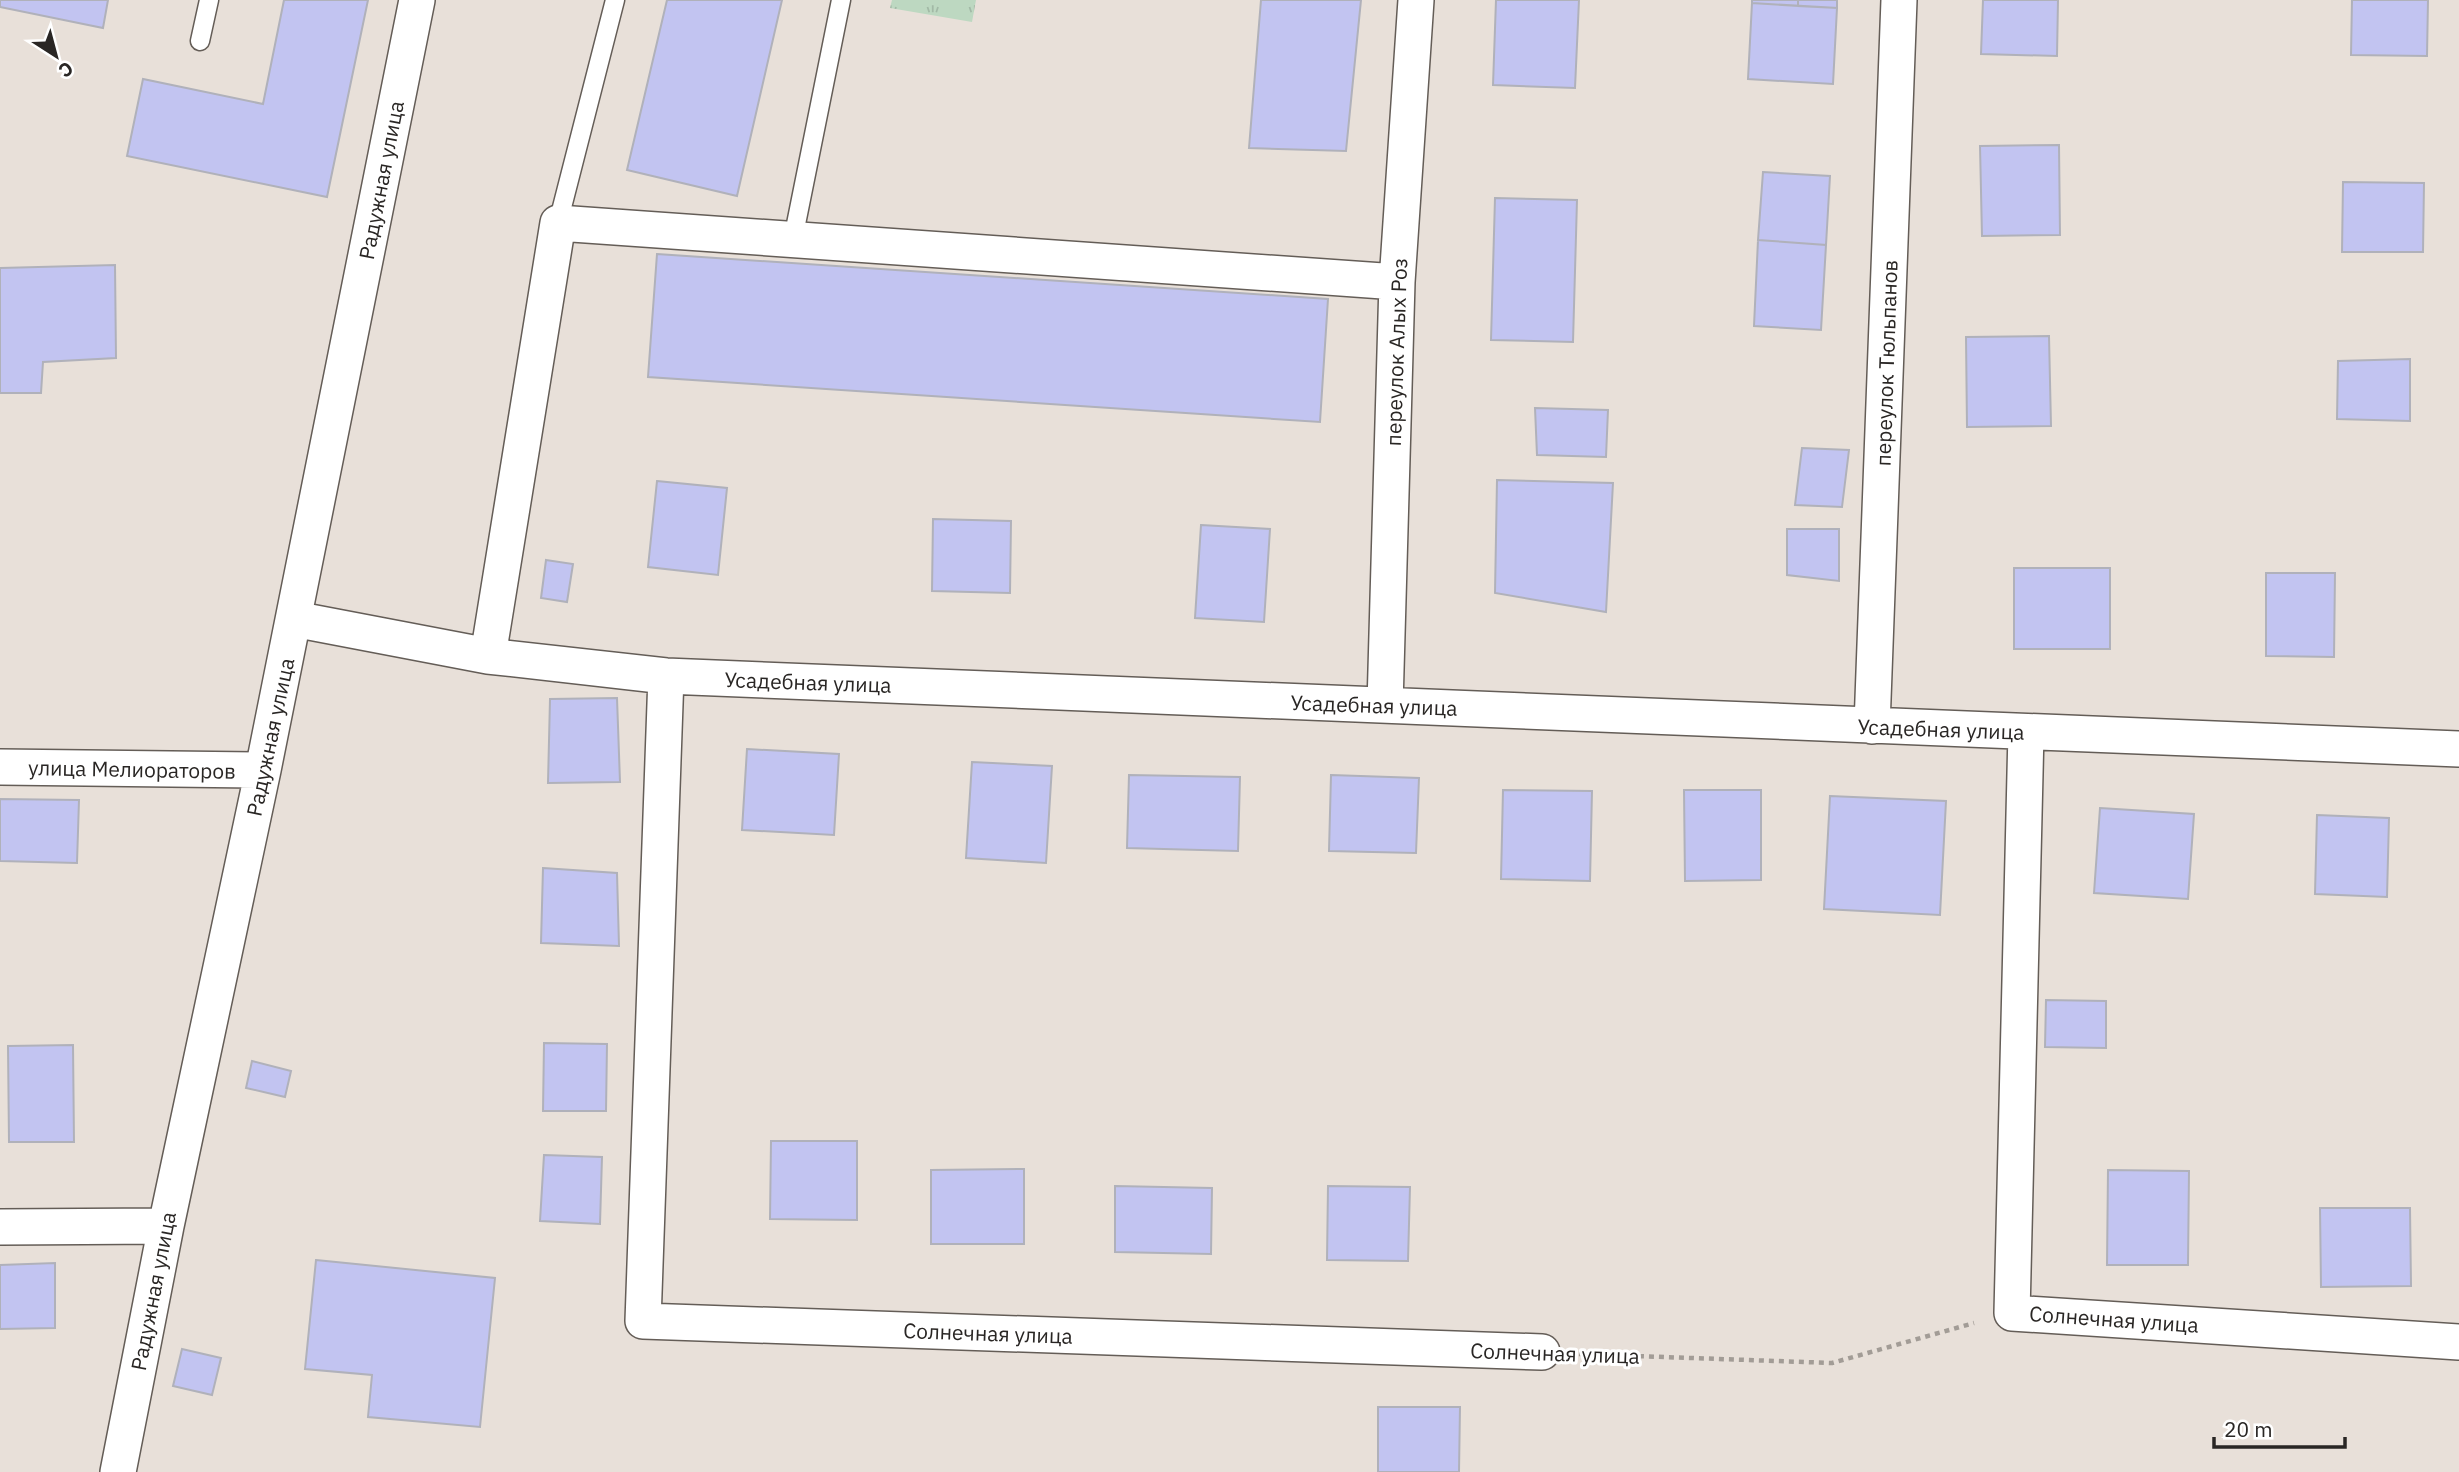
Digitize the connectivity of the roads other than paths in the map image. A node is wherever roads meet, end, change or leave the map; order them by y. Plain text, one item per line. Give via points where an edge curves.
1 (209, 0) edge
2 (416, 0) edge
3 (615, 0) edge
4 (841, 0) edge
5 (1416, 0) edge
6 (1899, 0) edge
7 (200, 41) dead end
8 (558, 223) junction
9 (793, 239) junction
10 (1397, 282) junction
11 (293, 619) junction
12 (488, 656) junction
13 (666, 676) junction
14 (1385, 705) junction
15 (1872, 726) junction
16 (2026, 732) junction
17 (2459, 750) edge
18 (0, 767) edge
19 (263, 770) junction
20 (166, 1226) junction
21 (0, 1227) edge
22 (2459, 1342) edge
23 (1542, 1352) road end
24 (118, 1472) edge

1 - 7 lane
2 - 11 street, Радужная улица
3 - 8 lane
4 - 9 lane
5 - 10 street, переулок Алых Роз
6 - 15 street, переулок Тюльпанов
8 - 9 street
8 - 12 street
9 - 10 street
10 - 14 street, переулок Алых Роз
11 - 12 street, Усадебная улица
11 - 19 street, Радужная улица
12 - 13 street, Усадебная улица
13 - 14 street, Усадебная улица
13 - 23 street, Солнечная улица via 643,1321
14 - 15 street, Усадебная улица
15 - 16 street, Усадебная улица
16 - 17 street, Усадебная улица
16 - 22 street, Солнечная улица via 2012,1312
18 - 19 street, улица Мелиораторов
19 - 20 street, Радужная улица
20 - 21 street
20 - 24 street, Радужная улица

